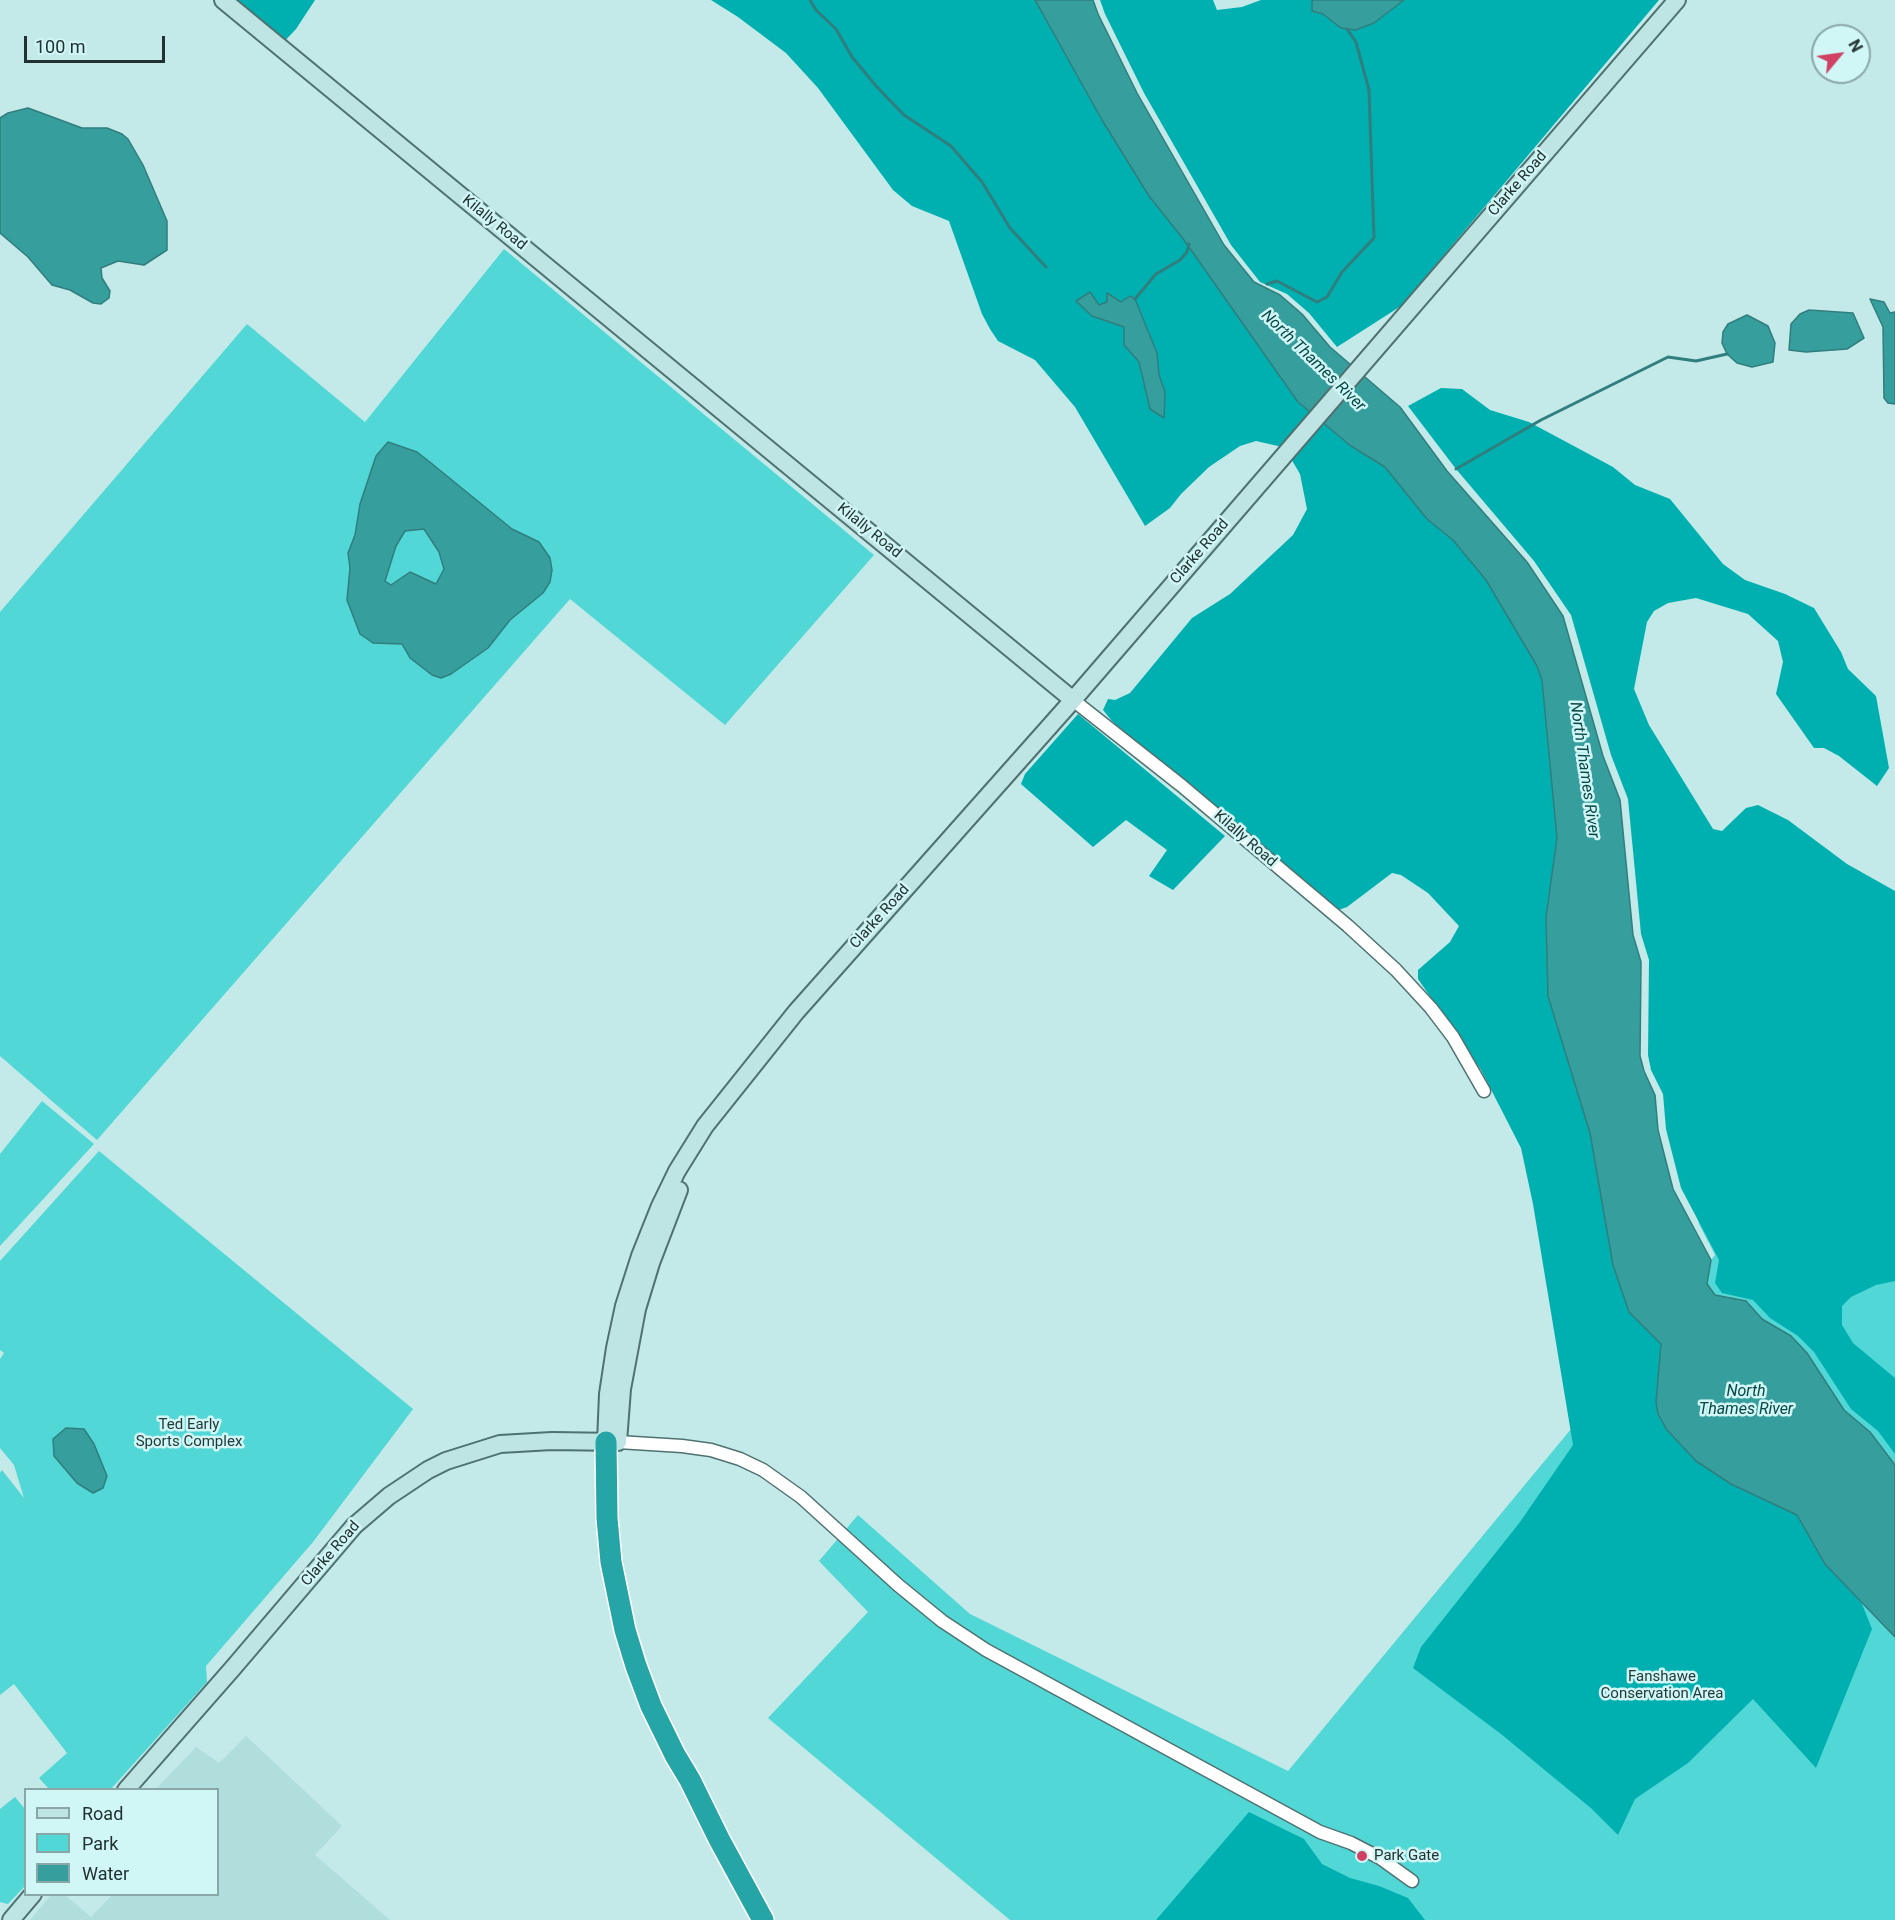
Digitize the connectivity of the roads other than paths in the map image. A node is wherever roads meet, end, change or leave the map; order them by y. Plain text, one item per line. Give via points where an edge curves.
1 (223, 0) edge
2 (1677, 0) edge
3 (1073, 700) junction
4 (1484, 1091) dead end
5 (612, 1442) junction
6 (128, 1788) edge
7 (1412, 1881) dead end
8 (31, 1896) edge
9 (11, 1920) edge
10 (763, 1920) edge

1 - 3 main road, Kilally Road
2 - 3 main road, Clarke Road
3 - 4 street, Kilally Road via 1182,786 1396,970 1453,1037
3 - 5 main road, Clarke Road via 796,1012 724,1104 686,1175 651,1263 628,1350
5 - 6 main road, Clarke Road via 500,1444 446,1461 389,1496 354,1526
5 - 7 street via 711,1450 763,1470 801,1497 898,1585 986,1650 1320,1832 1380,1858
5 - 10 highway via 630,1597 647,1663 690,1780
8 - 9 main road

